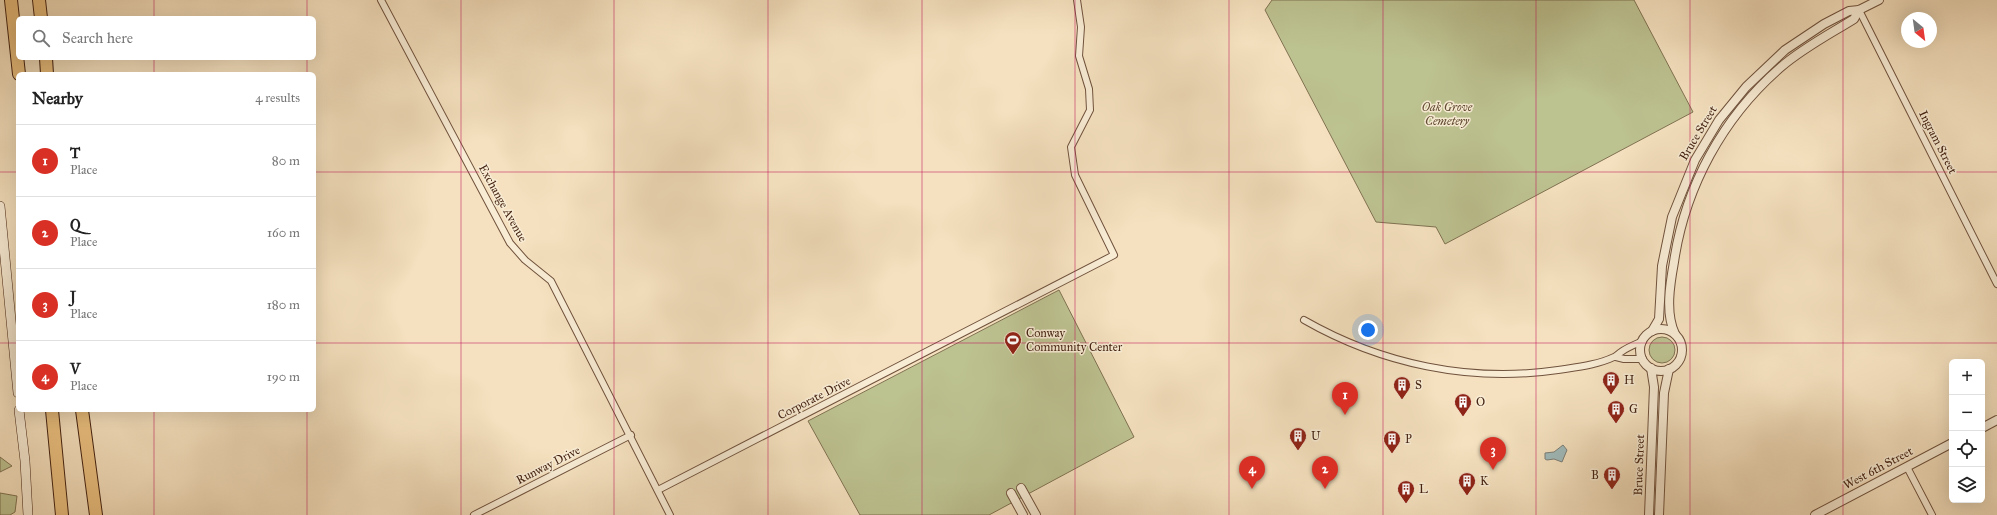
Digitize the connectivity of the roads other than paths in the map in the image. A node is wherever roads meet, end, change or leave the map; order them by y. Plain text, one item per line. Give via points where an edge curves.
1 (7, 0) edge
2 (11, 0) edge
3 (39, 0) edge
4 (381, 0) edge
5 (1077, 0) edge
6 (1878, 0) edge
7 (1860, 10) junction
8 (41, 16) edge
9 (15, 33) junction
10 (16, 43) edge
11 (18, 60) edge
12 (46, 60) edge
13 (19, 72) edge
14 (48, 72) edge
15 (1765, 81) junction
16 (1727, 108) junction
17 (1716, 143) junction
18 (0, 206) edge
19 (1997, 284) edge
20 (1304, 320) dead end
21 (1652, 331) junction
22 (1675, 334) junction
23 (1643, 341) junction
24 (1616, 357) junction
25 (1643, 359) junction
26 (1651, 368) junction
27 (1669, 369) junction
28 (16, 372) edge
29 (19, 412) edge
30 (52, 412) edge
31 (82, 412) edge
32 (1997, 420) edge
33 (1985, 426) edge
34 (631, 435) junction
35 (1949, 445) edge
36 (1907, 467) junction
37 (1021, 488) dead end
38 (658, 490) junction
39 (1011, 493) dead end
40 (1825, 513) edge
41 (28, 515) edge
42 (62, 515) edge
43 (96, 515) edge
44 (474, 515) edge
45 (670, 515) edge
46 (1024, 515) edge
47 (1036, 515) edge
48 (1649, 515) edge
49 (1659, 515) edge
50 (1815, 515) edge
51 (1932, 515) edge

1 - 9 highway
2 - 9 highway
3 - 8 highway
4 - 34 street, Exchange Avenue via 510,243 525,260 551,281
5 - 38 street, Corporate Drive via 1081,27 1079,56 1089,89 1090,110 1072,147 1075,175 1114,255
6 - 7 street, Bruce Street
7 - 15 street, Bruce Street via 1854,19 1802,51
7 - 16 street, Bruce Street via 1849,11 1824,24 1785,50
7 - 19 street, Ingram Street
9 - 10 highway
11 - 13 highway
12 - 14 highway
15 - 16 street via 1738,105
15 - 17 street, Bruce Street
16 - 17 street via 1729,117 1715,139
16 - 21 street, Bruce Street via 1695,160 1672,217 1662,266 1659,319
17 - 22 street, Bruce Street via 1694,187 1676,251 1671,279 1670,312 1671,327
18 - 28 main road
20 - 24 street via 1328,334 1381,355 1433,368 1463,372 1543,372 1583,366
21 - 22 street via 1666,330
21 - 23 street
22 - 27 street via 1682,351 1679,360
23 - 24 street
23 - 25 street
24 - 25 street
25 - 26 street
26 - 27 street
26 - 48 street, Bruce Street via 1654,387
27 - 49 street, Bruce Street via 1664,393
29 - 41 main road
30 - 42 highway
31 - 43 highway
32 - 33 street
34 - 38 street, Exchange Avenue
34 - 44 street, Runway Drive
35 - 36 street, West 6th Street
36 - 40 street, West 6th Street
36 - 51 street
37 - 47 street
38 - 45 street, Exchange Avenue
39 - 46 street
40 - 50 street, West 6th Street

